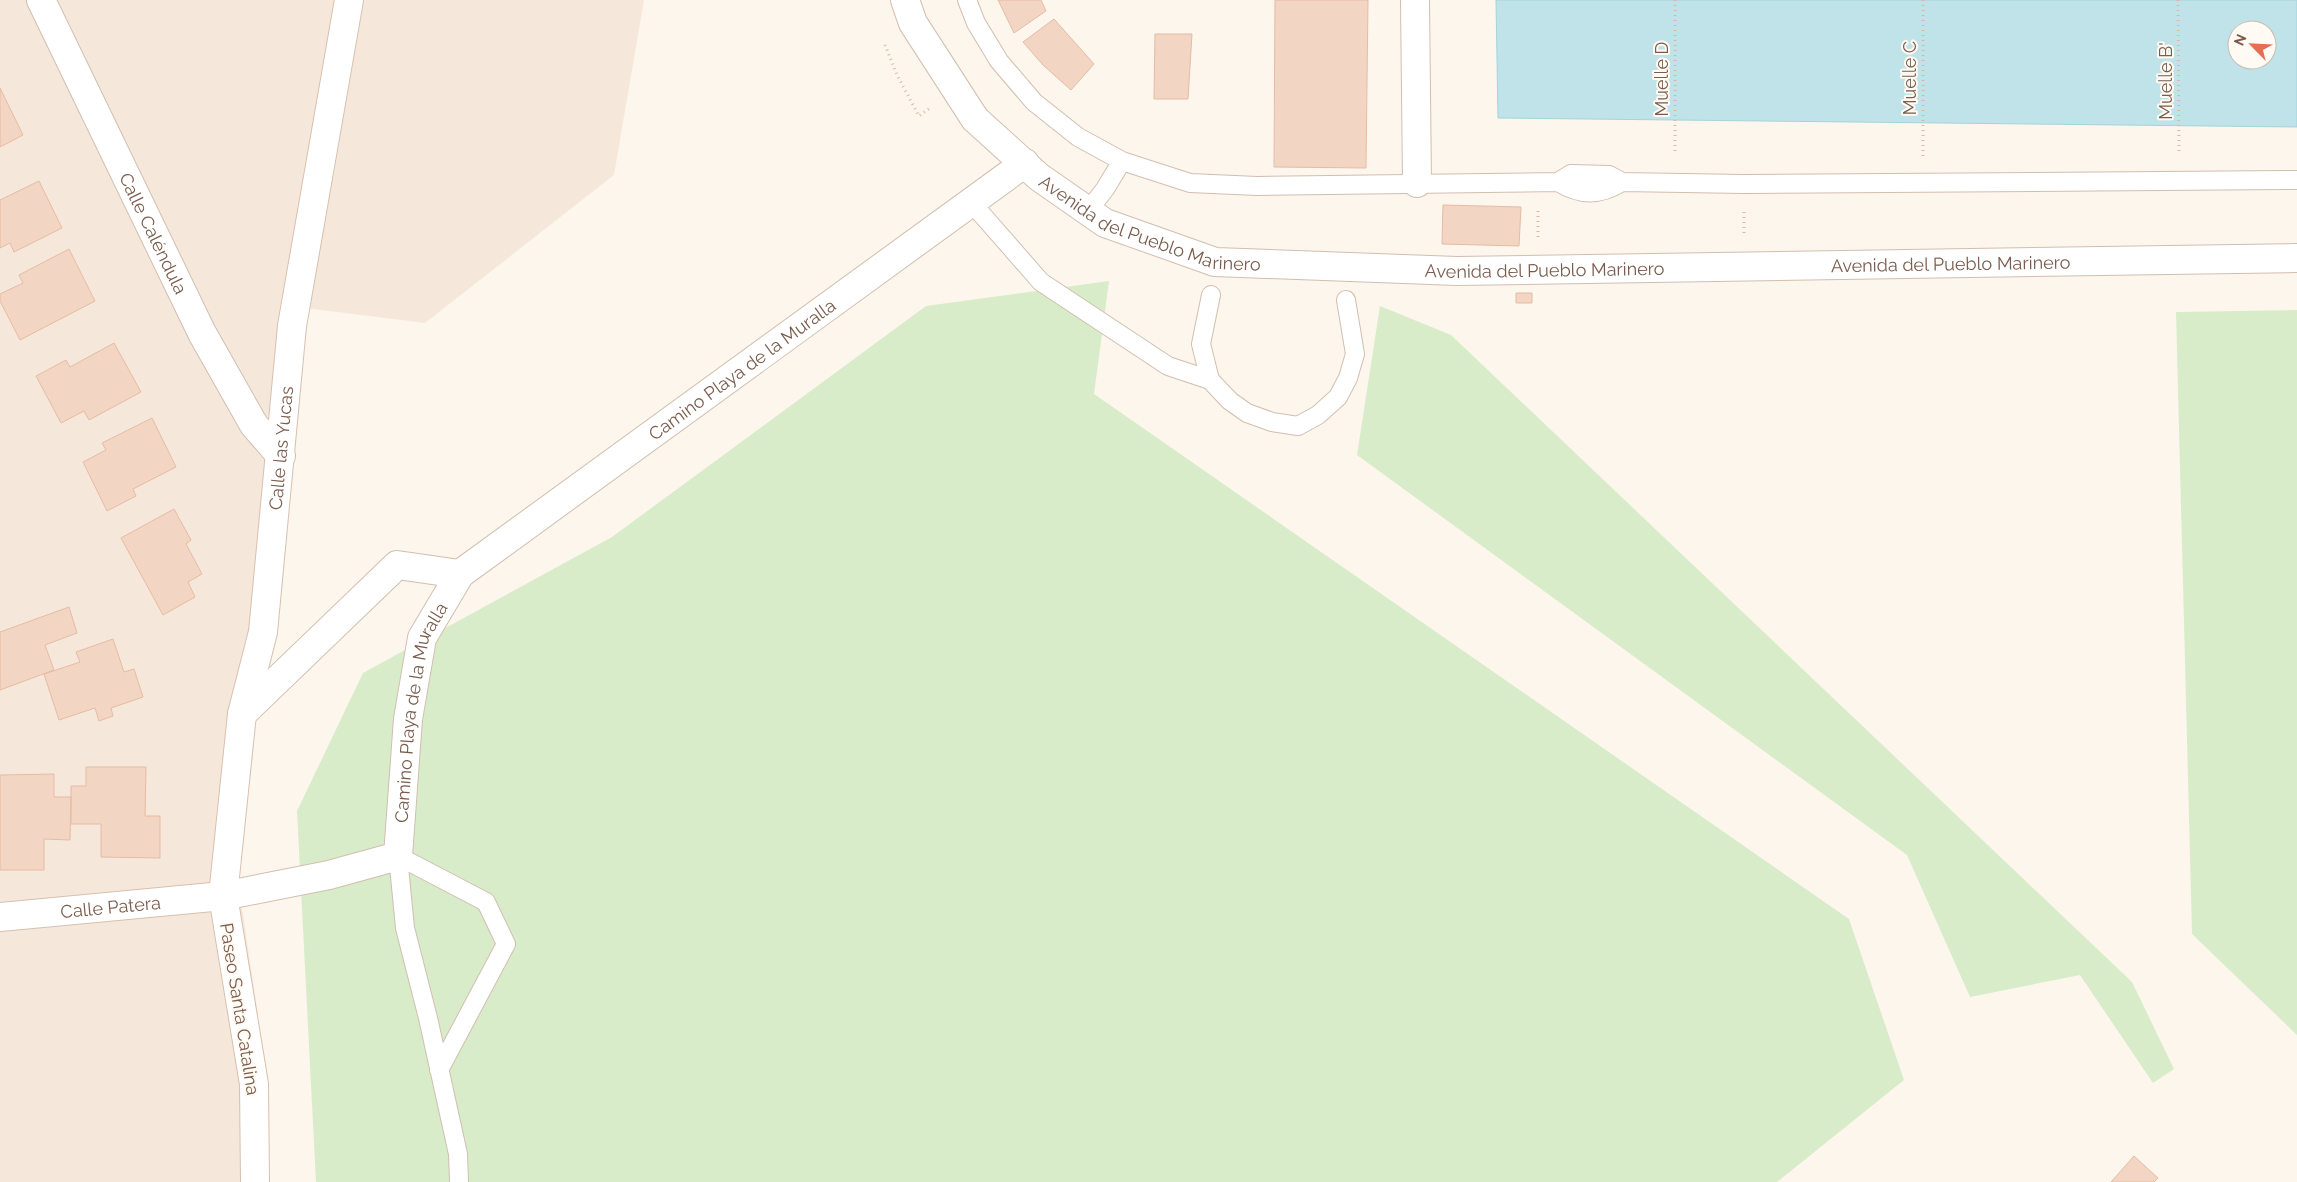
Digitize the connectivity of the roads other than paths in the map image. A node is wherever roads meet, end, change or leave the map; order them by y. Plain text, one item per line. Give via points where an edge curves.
1 (41, 0) edge
2 (349, 0) edge
3 (905, 0) edge
4 (967, 0) edge
5 (1415, 0) edge
6 (1122, 161) junction
7 (1025, 164) junction
8 (2297, 180) edge
9 (1418, 182) junction
10 (971, 202) junction
11 (1088, 211) junction
12 (2297, 258) edge
13 (1211, 296) dead end
14 (1346, 300) dead end
15 (1210, 380) junction
16 (281, 456) junction
17 (460, 574) junction
18 (242, 714) junction
19 (398, 856) junction
20 (223, 896) junction
21 (0, 917) edge
22 (439, 1070) junction
23 (256, 1182) edge
24 (459, 1182) edge

1 - 16 street, Calle Caléndula via 202,334 254,425
2 - 16 street, Calle las Yucas via 292,326
3 - 7 street, Avenida del Pueblo Marinero via 913,24 975,119
4 - 6 lane via 976,23 999,61 1034,102 1078,137
5 - 9 street
6 - 9 lane via 1190,183 1256,186
6 - 11 lane
7 - 10 street, Camino Playa de la Muralla
7 - 11 street, Avenida del Pueblo Marinero
8 - 9 lane via 1622,182 1606,192 1574,191 1558,182
10 - 15 lane via 1041,282 1168,366
10 - 17 street, Camino Playa de la Muralla
11 - 12 street, Avenida del Pueblo Marinero via 1105,223 1215,262 1458,271
13 - 15 lane via 1201,344
14 - 15 lane via 1355,354 1338,397 1318,415 1298,426 1272,422 1247,413
16 - 18 street, Calle las Yucas via 263,632
17 - 18 street via 397,565
17 - 19 street, Camino Playa de la Muralla via 422,638 408,718
18 - 20 street, Calle las Yucas
19 - 20 street via 329,875
19 - 22 lane, Camino Playa de la Muralla via 405,928
19 - 22 lane via 486,902 506,944
20 - 21 street, Calle Patera
20 - 23 street, Paseo Santa Catalina via 254,1084
22 - 24 lane, Camino Playa de la Muralla via 458,1154

